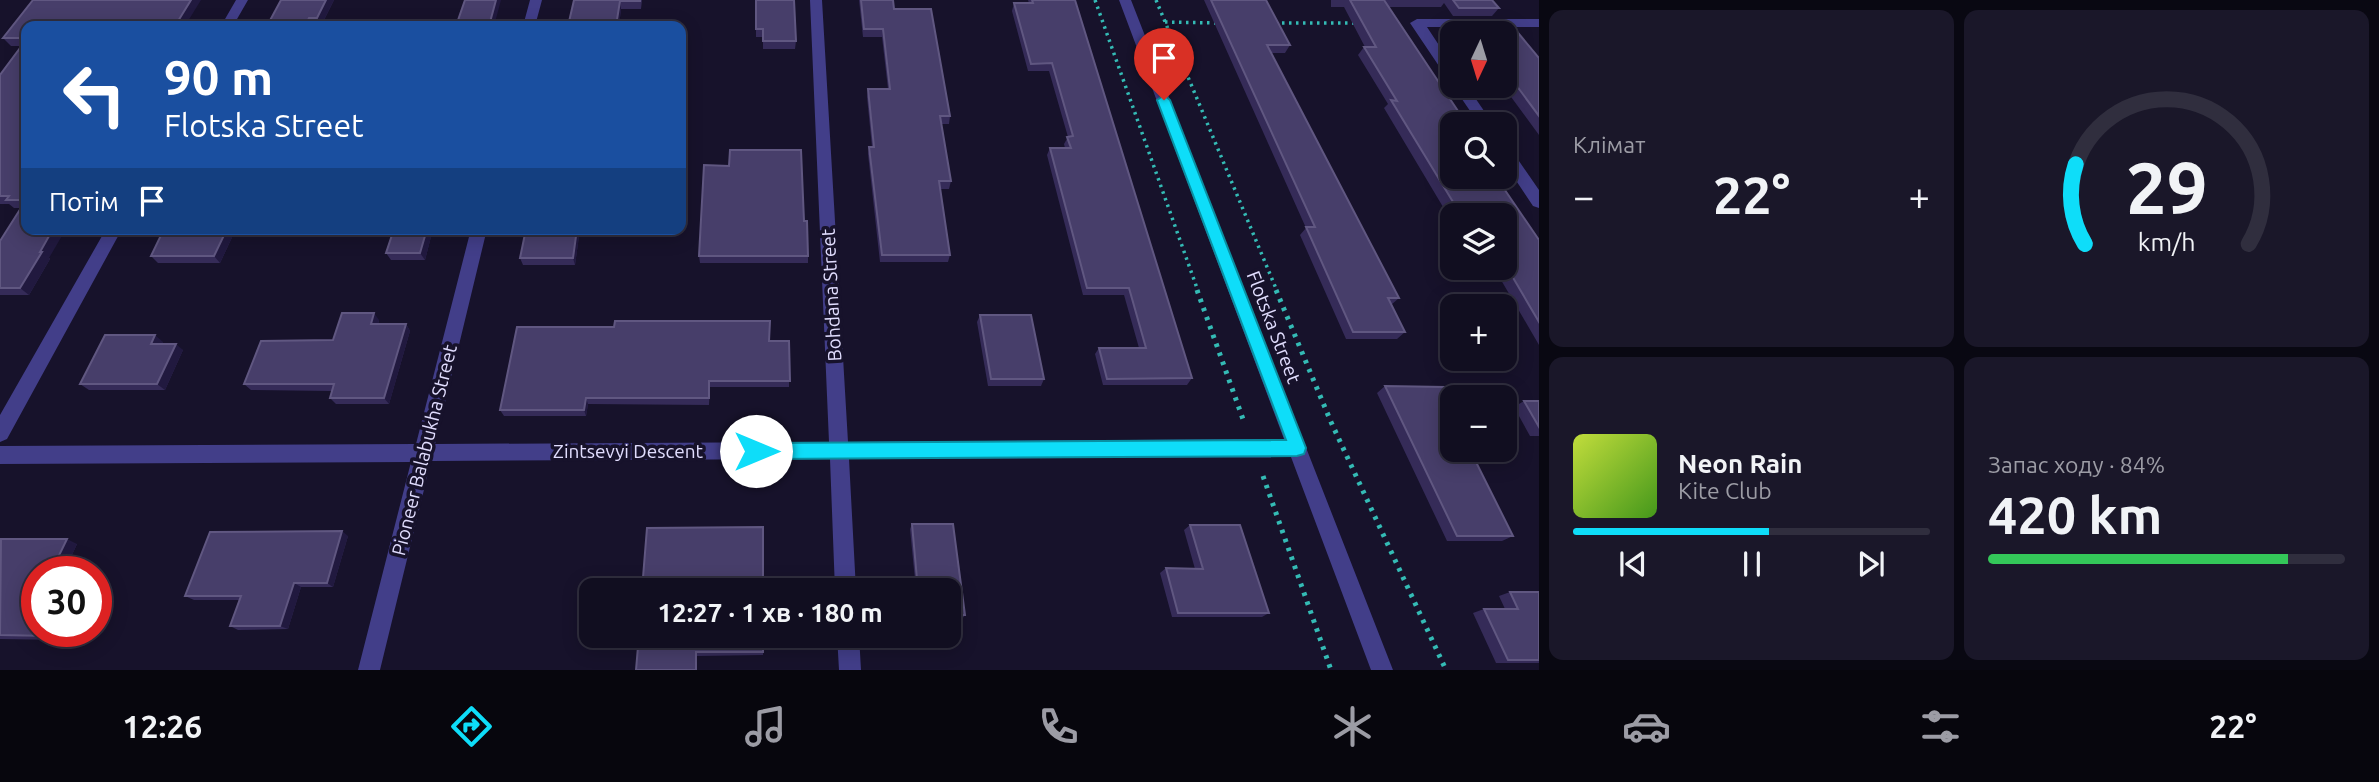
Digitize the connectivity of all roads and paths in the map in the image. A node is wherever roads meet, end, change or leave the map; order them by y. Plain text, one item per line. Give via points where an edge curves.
1 (242, 0) edge
2 (536, 0) edge
3 (816, 0) edge
4 (1096, 0) edge
5 (1125, 0) edge
6 (1156, 0) edge
7 (230, 21) edge
8 (530, 21) edge
9 (1165, 22) junction
10 (1218, 23) edge
11 (1271, 23) edge
12 (1364, 23) edge
13 (1440, 23) edge
14 (1517, 23) edge
15 (1539, 23) edge
16 (1440, 57) edge
17 (1517, 170) edge
18 (1539, 202) edge
19 (111, 235) edge
20 (477, 235) edge
21 (0, 433) edge
22 (1253, 448) junction
23 (1297, 448) junction
24 (839, 451) junction
25 (423, 452) junction
26 (0, 455) edge
27 (845, 578) edge
28 (849, 648) edge
29 (369, 670) edge
30 (850, 670) edge
31 (1331, 670) edge
32 (1382, 670) edge
33 (1446, 670) edge

1 - 7 street
2 - 8 street
3 - 24 street, Bohdana Street
4 - 22 path
5 - 23 street, Flotska Street
6 - 9 path
9 - 10 path
9 - 33 path via 1331,422
11 - 12 path
13 - 16 street via 1417,23
14 - 15 street
17 - 18 street
19 - 21 street
20 - 25 street, Pioneer Balabukha Street
22 - 23 street, Zintsevyi Descent
22 - 24 street, Zintsevyi Descent
22 - 31 path
23 - 32 street, Flotska Street
24 - 25 street, Zintsevyi Descent
24 - 27 street, Bohdana Street
25 - 26 street, Zintsevyi Descent
25 - 29 street, Pioneer Balabukha Street
28 - 30 street

